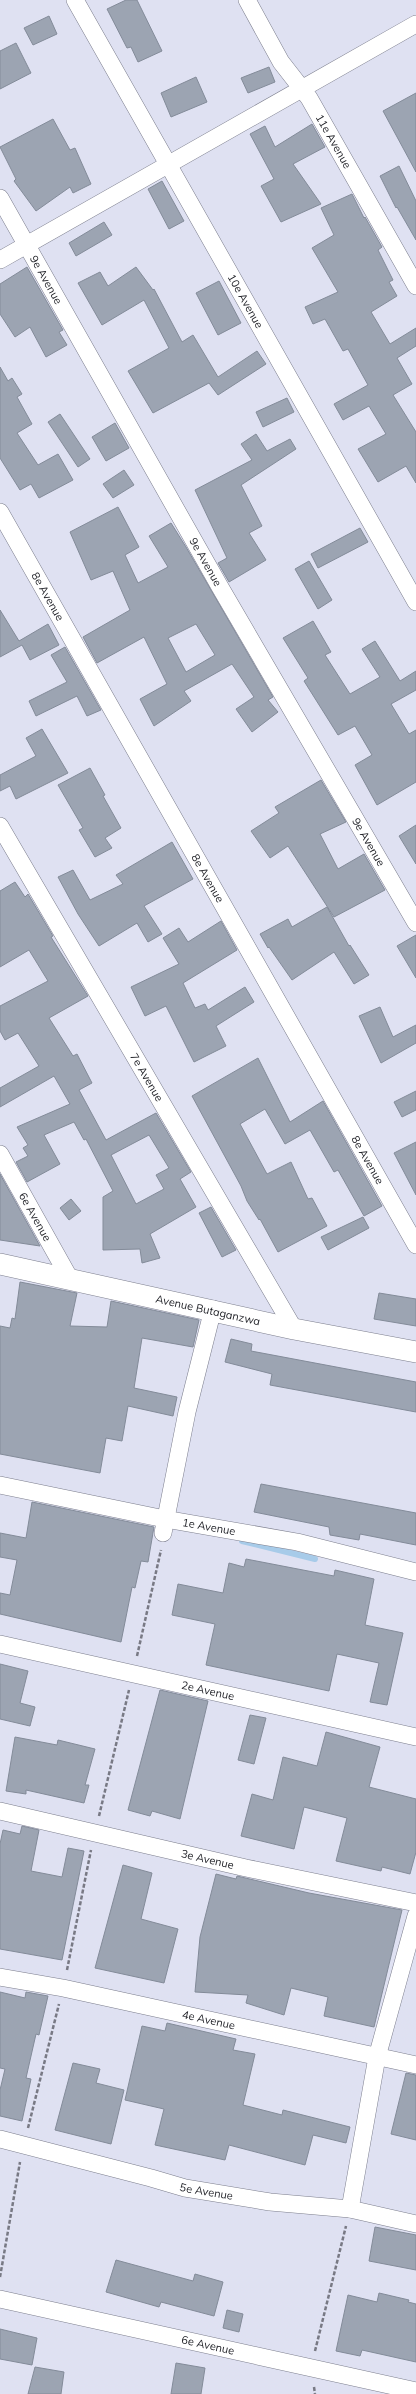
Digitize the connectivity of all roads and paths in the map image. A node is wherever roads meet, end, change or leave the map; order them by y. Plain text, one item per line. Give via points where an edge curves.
1 (76, 0) edge
2 (247, 0) edge
3 (416, 24) edge
4 (305, 92) junction
5 (169, 167) junction
6 (0, 198) edge
7 (28, 250) junction
8 (0, 260) edge
9 (416, 286) edge
10 (0, 512) edge
11 (416, 602) edge
12 (0, 826) edge
13 (416, 923) edge
14 (0, 1154) edge
15 (416, 1245) edge
16 (0, 1264) edge
17 (70, 1279) junction
18 (213, 1309) junction
19 (294, 1329) junction
20 (416, 1352) edge
21 (0, 1485) edge
22 (163, 1534) junction
23 (416, 1572) edge
24 (0, 1644) edge
25 (134, 1673) junction
26 (416, 1737) edge
27 (0, 1811) edge
28 (94, 1833) junction
29 (416, 1903) edge
30 (416, 1916) edge
31 (0, 1977) edge
32 (63, 1988) junction
33 (377, 2057) junction
34 (416, 2065) edge
35 (0, 2139) edge
36 (23, 2144) junction
37 (350, 2209) junction
38 (416, 2224) edge
39 (0, 2277) edge
40 (0, 2299) edge
41 (310, 2369) junction
42 (416, 2391) edge

1 - 5 street, 10e Avenue
2 - 4 street, 11e Avenue via 281,62
3 - 4 street
4 - 5 street
4 - 9 street, 11e Avenue
5 - 7 street
5 - 11 street, 10e Avenue
6 - 7 street, 9e Avenue
7 - 8 street
7 - 13 street, 9e Avenue via 224,594
10 - 15 street, 8e Avenue
12 - 19 street, 7e Avenue
14 - 17 street, 6e Avenue
16 - 17 street, Avenue Butaganzwa
17 - 18 street, Avenue Butaganzwa
18 - 19 street, Avenue Butaganzwa
18 - 22 street
19 - 20 street, Avenue Butaganzwa
21 - 22 street, 1e Avenue
22 - 23 street, 1e Avenue via 297,1542
22 - 25 path
24 - 25 street, 2e Avenue
25 - 26 street, 2e Avenue
25 - 28 path
27 - 28 street, 3e Avenue
28 - 29 street, 3e Avenue
28 - 32 path
30 - 33 street
31 - 32 street, 4e Avenue
32 - 33 street, 4e Avenue
32 - 36 path
33 - 34 street, 4e Avenue
33 - 37 street
35 - 36 street, 5e Avenue
36 - 37 street, 5e Avenue via 185,2188 270,2202
36 - 39 path
37 - 38 street, 5e Avenue
37 - 41 path
40 - 41 street, 6e Avenue
41 - 42 street, 6e Avenue

